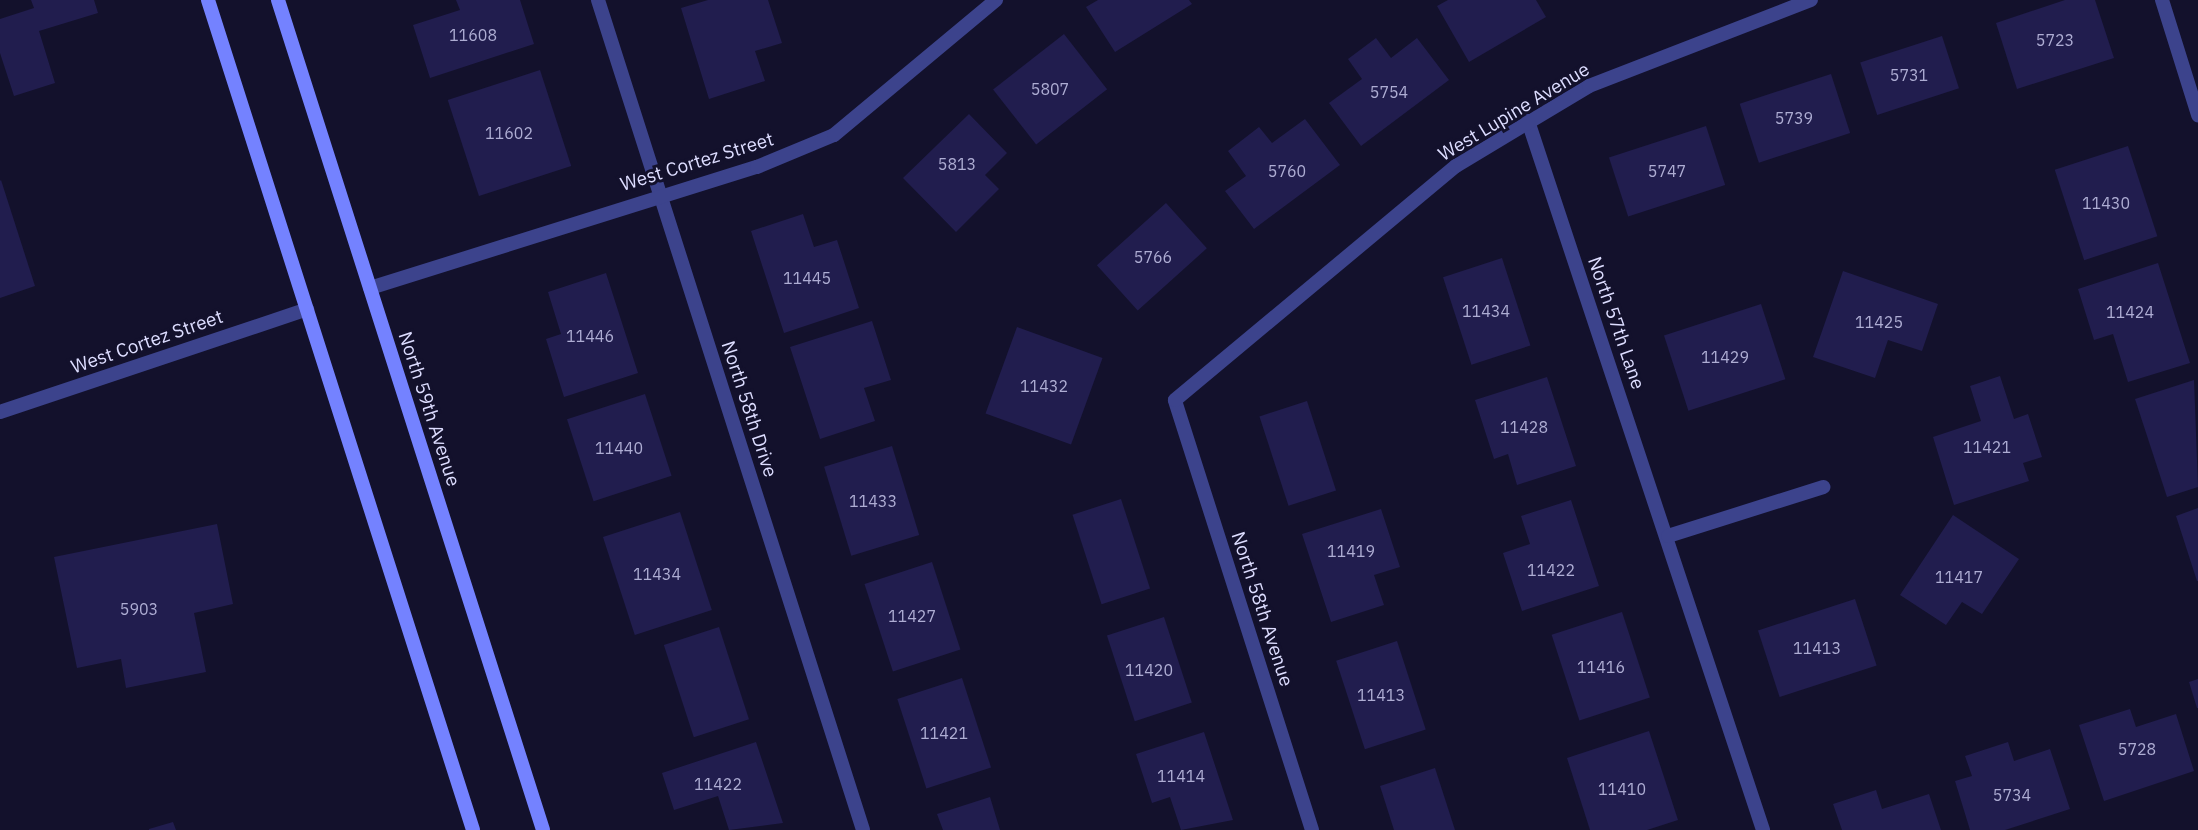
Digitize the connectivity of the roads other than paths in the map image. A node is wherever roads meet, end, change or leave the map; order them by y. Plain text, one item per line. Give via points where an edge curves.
1 (208, 0) edge
2 (278, 0) edge
3 (598, 0) edge
4 (996, 0) edge
5 (1811, 0) edge
6 (2162, 0) edge
7 (2198, 115) edge
8 (1528, 121) junction
9 (660, 193) junction
10 (370, 288) junction
11 (307, 309) junction
12 (1175, 400) joint
13 (0, 412) edge
14 (1823, 487) dead end
15 (1668, 536) junction
16 (473, 830) edge
17 (543, 830) edge
18 (863, 830) edge
19 (1312, 830) edge
20 (1763, 830) edge

1 - 11 main road
2 - 10 main road, North 59th Avenue
3 - 9 street, North 58th Drive
4 - 9 street, West Cortez Street via 834,135 757,167
5 - 8 street, West Lupine Avenue via 1693,41 1589,86
6 - 7 street
8 - 12 street, West Lupine Avenue via 1456,166
8 - 15 street, North 57th Lane
9 - 10 street, West Cortez Street
9 - 18 street, North 58th Drive
10 - 17 main road, North 59th Avenue
11 - 13 street, West Cortez Street
11 - 16 main road
12 - 19 street, North 58th Avenue
14 - 15 street
15 - 20 street, North 57th Lane

